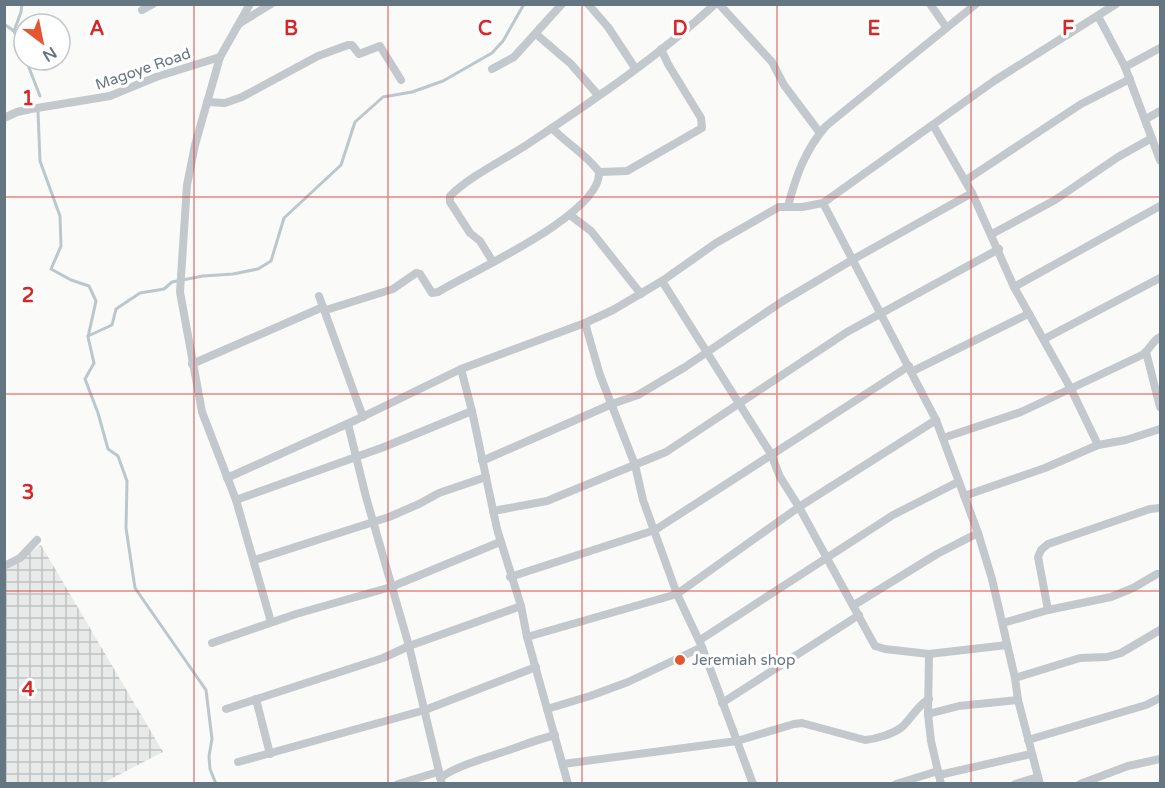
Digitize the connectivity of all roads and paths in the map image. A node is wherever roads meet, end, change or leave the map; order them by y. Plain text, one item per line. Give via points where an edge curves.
1 (153, 4) edge
2 (250, 4) edge
3 (271, 4) edge
4 (562, 4) edge
5 (588, 4) edge
6 (717, 4) edge
7 (930, 4) edge
8 (976, 4) edge
9 (1116, 4) edge
10 (142, 10) dead end
11 (1098, 16) junction
12 (240, 23) junction
13 (946, 27) junction
14 (536, 34) junction
15 (1161, 48) edge
16 (662, 49) junction
17 (220, 57) junction
18 (1125, 67) junction
19 (635, 68) junction
20 (492, 69) dead end
21 (1130, 79) junction
22 (401, 80) dead end
23 (598, 95) junction
24 (207, 102) junction
25 (1161, 111) edge
26 (4, 118) edge
27 (1146, 119) junction
28 (933, 124) junction
29 (552, 128) junction
30 (820, 133) junction
31 (1152, 138) junction
32 (1161, 160) edge
33 (599, 172) junction
34 (966, 180) junction
35 (972, 193) junction
36 (823, 203) junction
37 (788, 206) junction
38 (1161, 206) edge
39 (570, 215) junction
40 (992, 234) junction
41 (999, 249) junction
42 (852, 260) junction
43 (494, 262) junction
44 (1161, 278) edge
45 (662, 281) junction
46 (1014, 287) junction
47 (641, 294) junction
48 (319, 296) dead end
49 (324, 308) junction
50 (881, 313) junction
51 (1028, 314) junction
52 (585, 323) junction
53 (1161, 337) edge
54 (1044, 339) junction
55 (1146, 352) junction
56 (706, 353) junction
57 (192, 364) junction
58 (461, 369) junction
59 (910, 369) junction
60 (1071, 389) junction
61 (738, 403) junction
62 (612, 404) junction
63 (1161, 407) edge
64 (472, 411) junction
65 (363, 417) junction
66 (936, 420) junction
67 (348, 424) junction
68 (1161, 429) edge
69 (943, 438) junction
70 (1098, 445) junction
71 (771, 454) junction
72 (355, 457) junction
73 (483, 461) junction
74 (635, 465) junction
75 (486, 477) junction
76 (227, 478) junction
77 (958, 482) junction
78 (964, 496) junction
79 (236, 500) junction
80 (799, 507) junction
81 (1161, 508) edge
82 (493, 511) junction
83 (373, 522) junction
84 (655, 530) junction
85 (978, 533) junction
86 (37, 540) dead end
87 (500, 542) junction
88 (826, 558) junction
89 (255, 560) junction
90 (4, 566) edge
91 (1157, 574) dead end
92 (510, 577) junction
93 (391, 587) junction
94 (677, 594) junction
95 (854, 605) junction
96 (521, 606) junction
97 (1048, 610) junction
98 (859, 615) junction
99 (271, 622) junction
100 (1003, 623) junction
101 (1161, 630) edge
102 (526, 637) junction
103 (212, 643) dead end
104 (701, 644) junction
105 (1007, 645) junction
106 (410, 646) junction
107 (929, 654) junction
108 (536, 667) junction
109 (1015, 678) junction
110 (1161, 698) edge
111 (255, 699) junction
112 (928, 699) junction
113 (1018, 700) junction
114 (722, 703) junction
115 (226, 709) dead end
116 (547, 709) junction
117 (425, 710) junction
118 (928, 714) junction
119 (555, 735) junction
120 (1028, 740) junction
121 (737, 741) junction
122 (1031, 753) junction
123 (270, 754) junction
124 (1161, 759) edge
125 (238, 762) dead end
126 (563, 764) junction
127 (940, 776) edge
128 (440, 778) edge
129 (1039, 780) edge
130 (398, 783) edge
131 (568, 783) edge
132 (753, 783) edge
133 (896, 783) edge
134 (1015, 783) edge
135 (1080, 783) edge

1 - 10 street
2 - 12 street
3 - 12 street
4 - 14 street
5 - 19 street
6 - 16 street
6 - 30 street via 772,62
7 - 13 street
8 - 13 street
9 - 11 street
11 - 18 street
11 - 28 street
12 - 17 street
13 - 30 street
14 - 20 street via 513,57
14 - 23 street via 571,64
15 - 18 street
16 - 19 street
16 - 33 street via 702,128 627,171
17 - 24 street
17 - 26 street, Magoye Road via 110,96 31,109
18 - 21 street
19 - 23 street
21 - 27 street
21 - 34 street via 1081,104
22 - 24 street via 380,45 359,54 348,45 318,56 242,97 225,103
23 - 29 street
24 - 57 street via 190,165 181,266 180,292
25 - 27 street
27 - 31 street
28 - 34 street
28 - 36 street
29 - 33 street
29 - 43 street via 450,196 470,233
30 - 37 street via 804,158
31 - 32 street
31 - 40 street via 1055,200
33 - 39 street via 598,183 590,195
34 - 35 street
35 - 40 street
35 - 42 street
36 - 37 street
36 - 42 street
37 - 45 street via 779,207 716,243
38 - 46 street
39 - 43 street
39 - 47 street via 591,231
40 - 41 street
41 - 46 street
41 - 50 street
42 - 50 street
42 - 56 street
43 - 49 street via 435,294 416,273 393,289
44 - 54 street
45 - 47 street
45 - 56 street
46 - 51 street
47 - 52 street
48 - 49 street
49 - 57 street
49 - 65 street
50 - 59 street
50 - 61 street
51 - 54 street
51 - 59 street
52 - 58 street
52 - 62 street
53 - 55 street
54 - 60 street
55 - 60 street
55 - 63 street
56 - 61 street
56 - 62 street via 638,395
57 - 76 street via 201,412
58 - 64 street
58 - 65 street
59 - 66 street
59 - 71 street
60 - 69 street via 1021,412
60 - 70 street
61 - 71 street
61 - 74 street via 666,452
62 - 73 street
62 - 74 street
64 - 72 street
64 - 73 street
65 - 67 street
66 - 69 street
66 - 80 street
67 - 72 street
67 - 76 street
68 - 70 street
69 - 77 street
70 - 78 street
71 - 80 street
71 - 84 street
72 - 79 street
72 - 83 street
73 - 75 street
74 - 82 street via 547,501
74 - 84 street
75 - 82 street
75 - 83 street
76 - 79 street
77 - 78 street
77 - 88 street via 893,515
78 - 85 street
79 - 89 street
80 - 88 street
80 - 94 street
81 - 97 street via 1048,544 1041,550 1038,557
82 - 87 street
83 - 89 street
83 - 93 street
84 - 92 street
84 - 94 street
85 - 95 street
85 - 100 street
86 - 90 street via 20,558
87 - 92 street
87 - 93 street
88 - 95 street
88 - 104 street
89 - 99 street
91 - 97 street via 1111,597
92 - 96 street
93 - 99 street
93 - 106 street
94 - 102 street
94 - 104 street
95 - 98 street
96 - 102 street
96 - 106 street
97 - 100 street
98 - 107 street via 878,648
98 - 114 street
99 - 103 street
100 - 105 street
101 - 109 street via 1122,653 1080,658
102 - 108 street
104 - 114 street
104 - 116 street via 628,682
105 - 107 street
105 - 109 street
106 - 111 street
106 - 117 street
107 - 112 street
108 - 116 street
108 - 117 street
109 - 113 street
110 - 120 street
111 - 115 street
111 - 123 street
112 - 118 street
112 - 121 street via 903,726 874,739 802,723
113 - 118 street
113 - 120 street
114 - 121 street
116 - 119 street
117 - 123 street
117 - 128 street
118 - 127 street
119 - 126 street
119 - 128 street via 471,763
120 - 122 street
121 - 126 street
121 - 132 street
122 - 127 street
122 - 129 street
123 - 125 street
124 - 135 street
126 - 131 street
127 - 133 street
128 - 130 street
129 - 134 street

